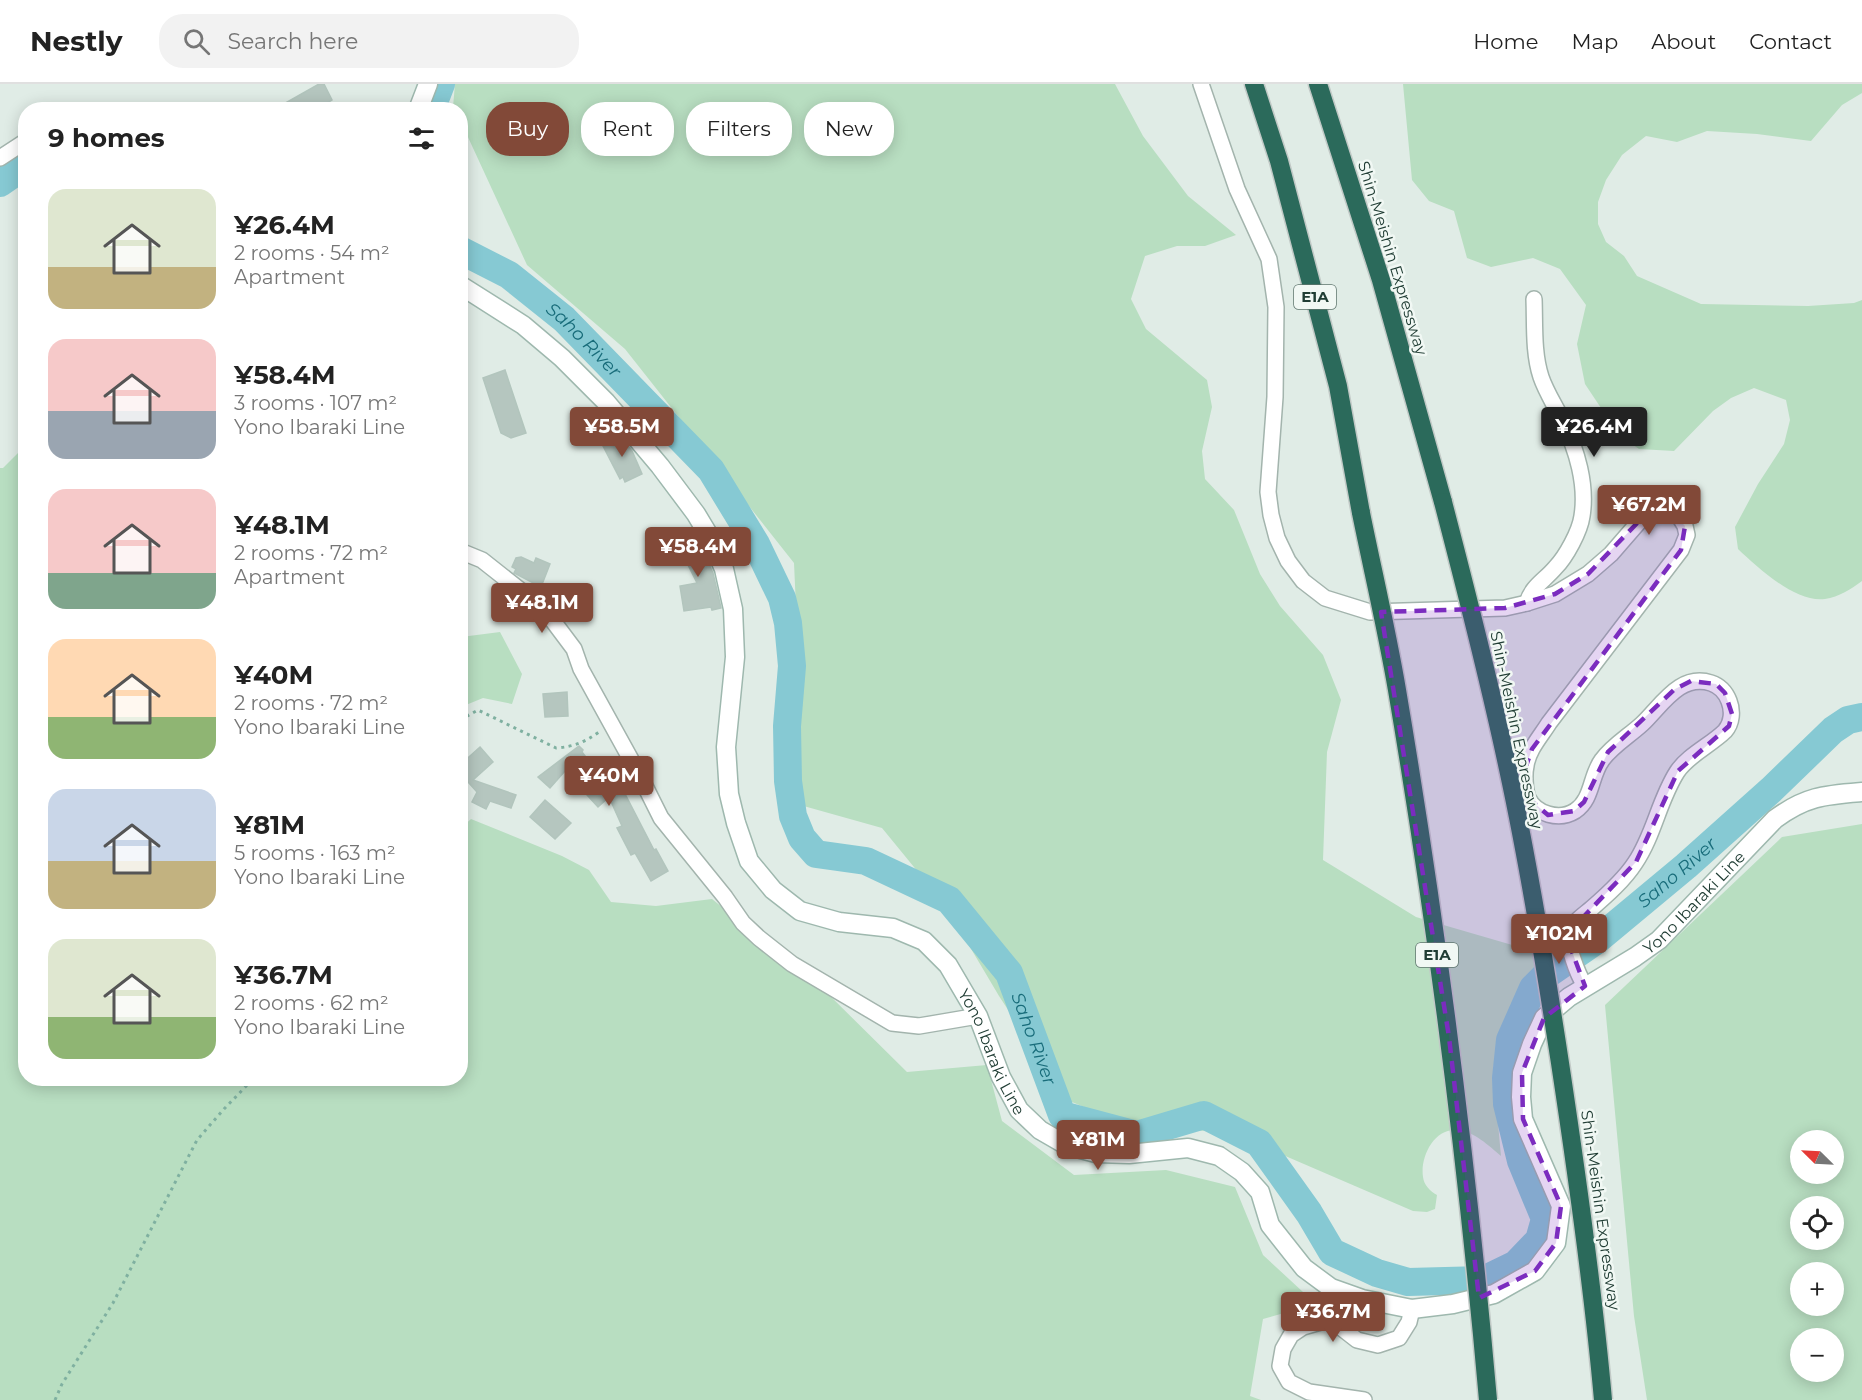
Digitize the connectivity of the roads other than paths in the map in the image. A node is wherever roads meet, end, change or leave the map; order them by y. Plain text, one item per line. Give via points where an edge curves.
1 (428, 84) edge
2 (1202, 84) edge
3 (1249, 84) edge
4 (1254, 84) edge
5 (1317, 84) edge
6 (421, 102) edge
7 (18, 146) edge
8 (0, 158) edge
9 (1280, 161) junction
10 (468, 290) edge
11 (1534, 299) dead end
12 (468, 554) edge
13 (1527, 603) junction
14 (1862, 792) edge
15 (1583, 982) junction
16 (978, 1016) junction
17 (1412, 1309) junction
18 (1364, 1400) edge
19 (1488, 1400) edge
20 (1604, 1400) edge

1 - 6 main road
2 - 13 street via 1237,189 1269,259 1276,318 1269,492 1277,538 1288,561 1303,581 1325,598 1370,612 1504,608
3 - 9 highway
4 - 9 highway, E1A
5 - 20 highway, Shin-Meishin Expressway, bridge via 1381,280 1443,502 1508,770 1572,1141
7 - 8 street
9 - 19 highway, E1A, bridge via 1338,386 1397,689 1449,1036 1473,1227
10 - 16 main road, Yono Ibaraki Line via 523,325 606,402 660,466 711,539 724,569 732,609 735,657 726,747 729,794 749,861 773,890 800,911 839,922 893,928 924,941 948,965
11 - 13 street via 1541,377 1576,456 1583,496 1582,517 1569,548 1537,584
12 - 16 street via 482,560 544,609 574,649 580,669 661,818 759,938 792,964 892,1023 919,1026
13 - 15 street via 1555,594 1588,574 1655,509 1669,509 1685,526 1687,535 1668,569 1532,749 1526,766 1527,797 1548,815 1574,812 1584,802 1599,763 1608,752 1675,689 1690,681 1716,684 1725,693 1732,714 1729,726 1678,771 1636,862 1569,932 1568,941
14 - 15 main road, Yono Ibaraki Line via 1824,795 1794,805 1775,819 1659,940 1635,957
15 - 17 main road, Yono Ibaraki Line via 1544,1018 1522,1073 1523,1119 1561,1206 1556,1243 1535,1271 1494,1294
16 - 17 main road, Yono Ibaraki Line via 1018,1110 1040,1130 1066,1145 1096,1153 1188,1148 1219,1156 1260,1192 1270,1225 1304,1268 1331,1288
17 - 18 street via 1399,1338 1378,1345 1357,1340 1339,1326 1324,1321 1303,1327 1291,1335 1283,1348 1280,1366 1289,1382 1308,1392

